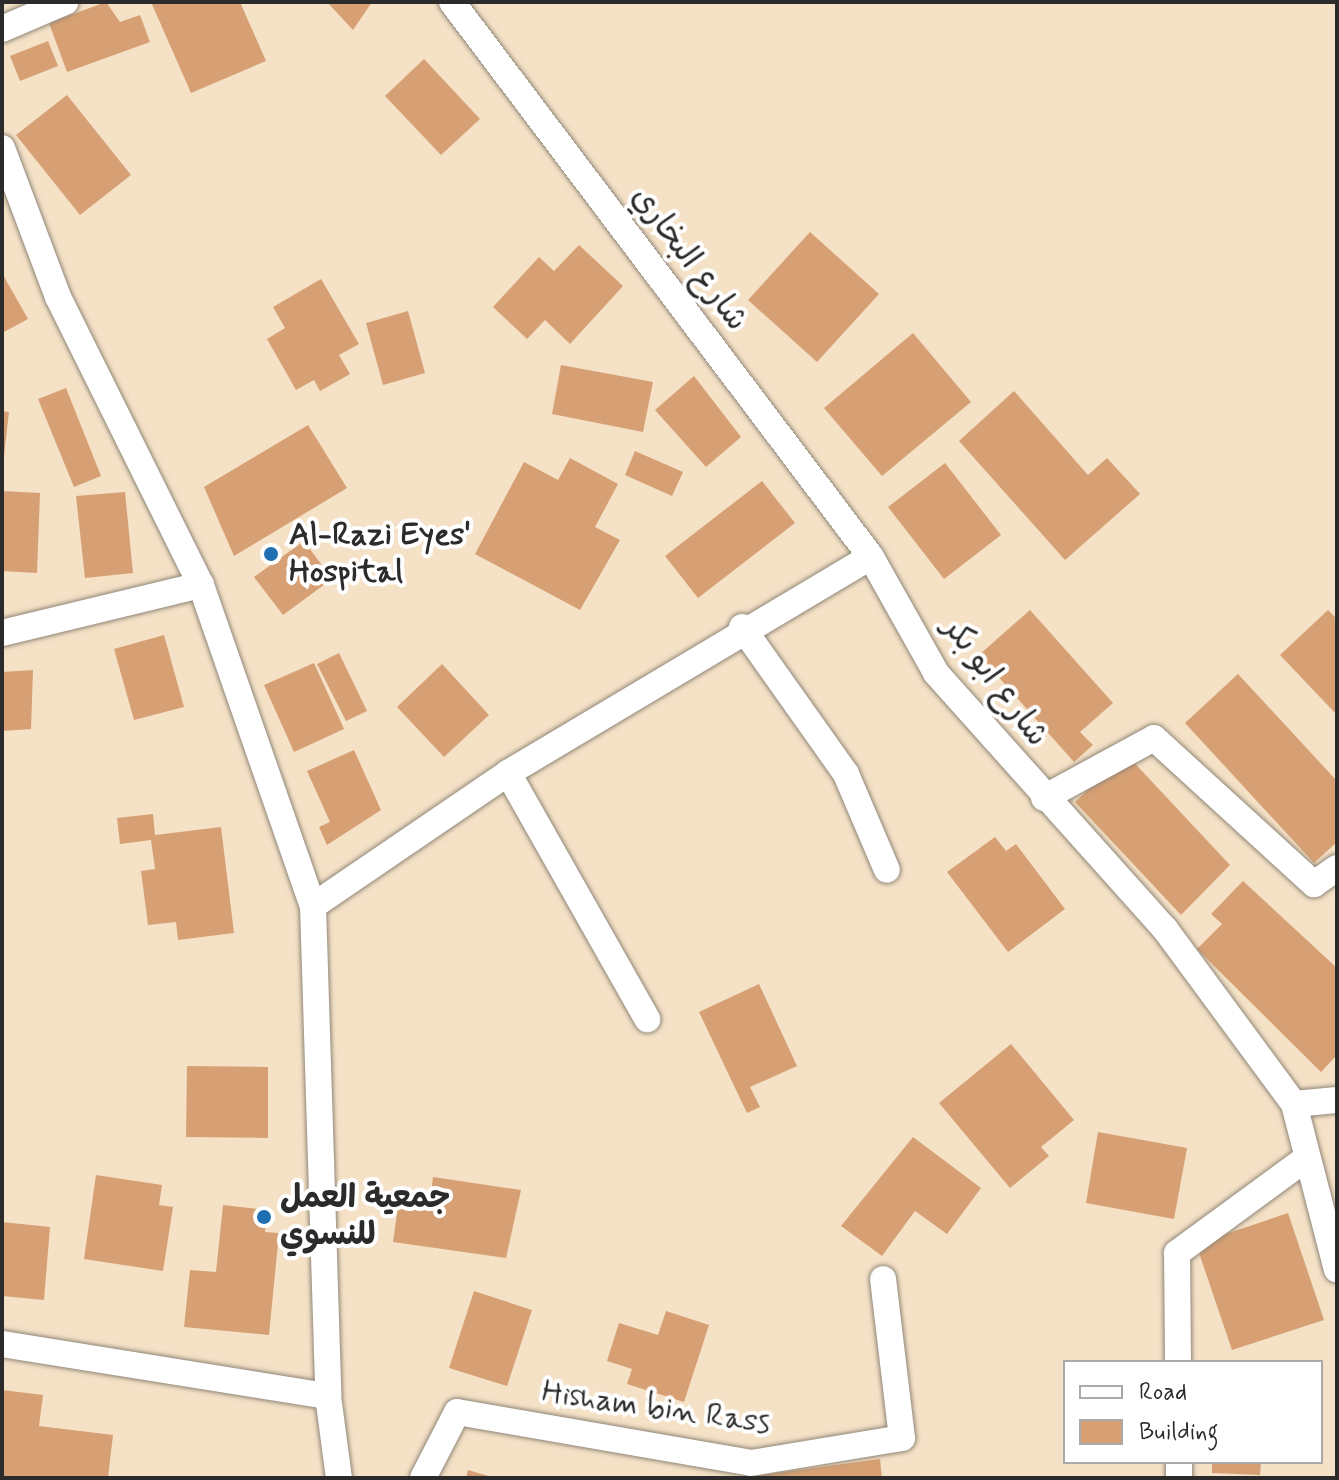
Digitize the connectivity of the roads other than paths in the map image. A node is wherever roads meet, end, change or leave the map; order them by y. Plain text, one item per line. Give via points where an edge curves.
1 (65, 2) edge
2 (452, 2) edge
3 (2, 29) edge
4 (2, 148) edge
5 (871, 557) junction
6 (201, 585) junction
7 (742, 627) junction
8 (2, 633) edge
9 (508, 773) junction
10 (1044, 798) junction
11 (1337, 868) edge
12 (887, 870) dead end
13 (313, 906) junction
14 (647, 1019) dead end
15 (1337, 1100) edge
16 (1294, 1104) junction
17 (1304, 1160) junction
18 (1337, 1270) edge
19 (883, 1279) dead end
20 (2, 1344) edge
21 (1178, 1360) edge
22 (328, 1396) junction
23 (339, 1478) edge
24 (423, 1478) edge

1 - 3 street
2 - 5 street, شارع البخاري
4 - 6 street via 58,297
5 - 7 street
5 - 10 street, شارع ابو بكر via 936,673
6 - 8 street
6 - 13 street
7 - 9 street
7 - 12 street via 846,774
9 - 13 street
9 - 14 street
10 - 11 street via 1154,738 1314,884
10 - 16 street, شارع ابو بكر via 1165,929
13 - 22 street
15 - 16 street
16 - 17 street, شارع ابو بكر
17 - 18 street, شارع ابو بكر
17 - 21 street via 1177,1253
19 - 24 street, Hisham bin Rass via 902,1438 751,1463 457,1412
20 - 22 street
22 - 23 street

